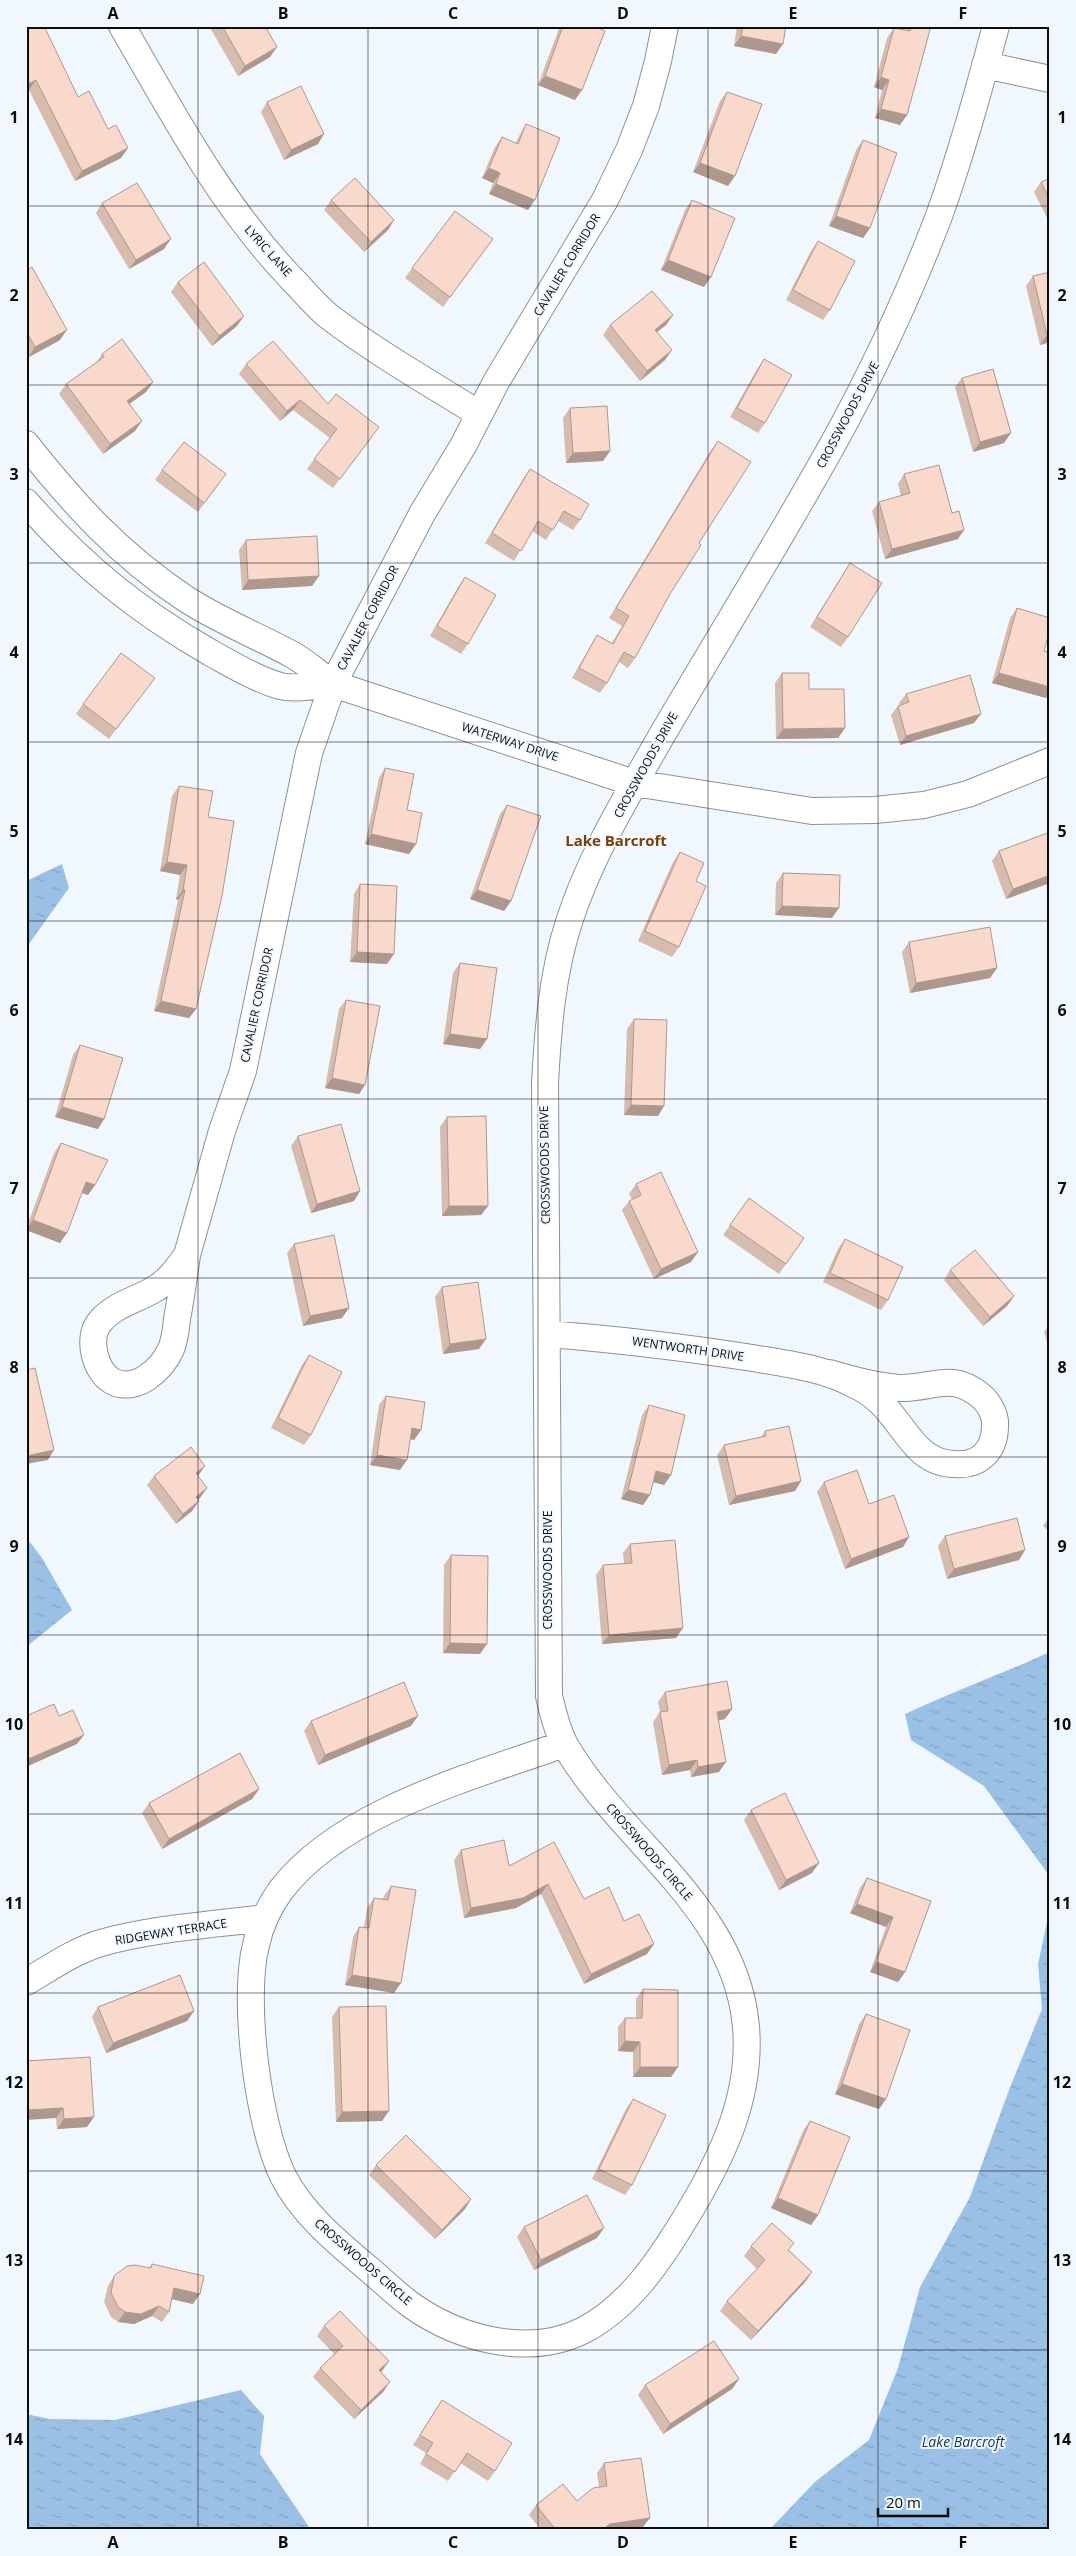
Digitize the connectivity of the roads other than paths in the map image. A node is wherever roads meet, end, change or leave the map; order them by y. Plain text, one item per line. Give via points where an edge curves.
1 (122, 26) edge
2 (664, 26) edge
3 (996, 26) edge
4 (985, 65) junction
5 (1050, 79) edge
6 (479, 414) junction
7 (26, 444) edge
8 (26, 502) edge
9 (333, 684) junction
10 (1050, 761) edge
11 (634, 783) junction
12 (188, 1255) junction
13 (547, 1334) junction
14 (829, 1373) junction
15 (564, 1744) junction
16 (265, 1918) junction
17 (26, 1982) edge

1 - 6 street, LYRIC LANE via 198,159 245,226 276,262 326,314 390,359
2 - 6 street, CAVALIER CORRIDOR via 646,106 609,192
3 - 4 street, CROSSWOODS DRIVE
4 - 5 street
4 - 11 street, CROSSWOODS DRIVE via 939,214 890,334 816,474
6 - 9 street, CAVALIER CORRIDOR via 423,512
7 - 9 street via 99,530 142,567 187,599 295,656
8 - 9 street, WATERWAY DRIVE via 55,536 100,578 191,641 243,671 281,686
9 - 11 street, WATERWAY DRIVE
9 - 12 street, CAVALIER CORRIDOR via 309,753 243,1071 222,1131
10 - 11 street, WATERWAY DRIVE via 968,794 924,805 875,810 812,811
11 - 13 street, CROSSWOODS DRIVE via 581,889 555,973 545,1083
12 - 12 street, CAVALIER CORRIDOR via 173,1346 164,1363 152,1375 133,1384 110,1380 94,1353 93,1337 98,1324 115,1308 154,1290 174,1273
13 - 14 street, WENTWORTH DRIVE via 721,1353
13 - 15 street, CROSSWOODS DRIVE via 549,1696
14 - 14 street, WENTWORTH DRIVE via 865,1384 901,1388 953,1382 972,1389 988,1402 996,1422 995,1438 986,1453 963,1465 944,1464 928,1458 881,1403 855,1385
15 - 16 street, CROSSWOODS CIRCLE via 404,1803 357,1827 297,1872 280,1892
15 - 16 street, CROSSWOODS CIRCLE via 606,1804 679,1884 722,1945 744,2007 746,2033 745,2074 737,2112 708,2182 668,2248 642,2282 614,2309 584,2329 558,2339 526,2343 496,2341 457,2330 411,2305 327,2234 304,2208 285,2179 272,2149 262,2111 251,1976 255,1946
16 - 17 street, RIDGEWAY TERRACE via 132,1936 100,1944 61,1961

